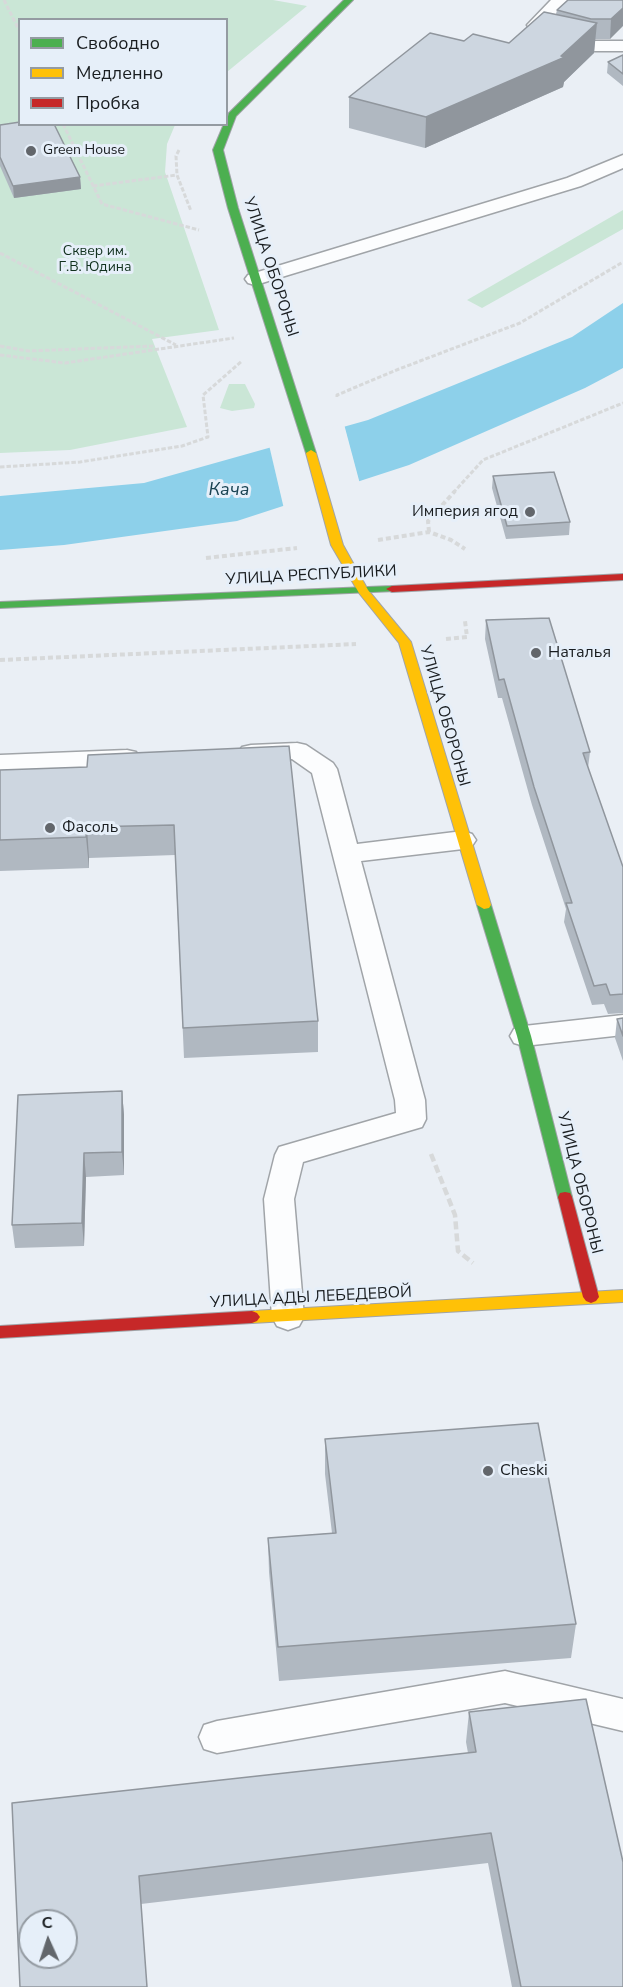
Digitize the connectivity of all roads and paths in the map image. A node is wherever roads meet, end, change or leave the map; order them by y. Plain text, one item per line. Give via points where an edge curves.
1 (4, 0) edge
2 (349, 0) edge
3 (561, 0) edge
4 (18, 28) edge
5 (623, 46) edge
6 (228, 125) edge
7 (64, 126) edge
8 (228, 126) edge
9 (623, 160) edge
10 (177, 175) dead end
11 (93, 186) junction
12 (199, 230) dead end
13 (0, 253) edge
14 (623, 262) edge
15 (255, 279) junction
16 (237, 338) dead end
17 (177, 345) junction
18 (0, 346) edge
19 (0, 355) edge
20 (246, 358) dead end
21 (338, 402) dead end
22 (623, 404) edge
23 (0, 467) edge
24 (429, 532) junction
25 (372, 541) dead end
26 (296, 548) dead end
27 (469, 552) dead end
28 (221, 556) dead end
29 (623, 578) edge
30 (363, 591) junction
31 (0, 605) edge
32 (464, 616) dead end
33 (442, 640) dead end
34 (352, 644) dead end
35 (0, 660) edge
36 (226, 754) edge
37 (155, 757) edge
38 (0, 763) edge
39 (463, 840) junction
40 (346, 854) junction
41 (623, 1025) edge
42 (524, 1036) junction
43 (410, 1100) junction
44 (476, 1265) dead end
45 (623, 1296) edge
46 (591, 1298) junction
47 (288, 1317) junction
48 (0, 1332) edge
49 (623, 1715) edge
50 (217, 1737) dead end

1 - 4 path
2 - 6 main road, УЛИЦА ОБОРОНЫ via 232,115
3 - 5 lane via 536,25 543,34 589,46
7 - 11 path
8 - 15 main road, УЛИЦА ОБОРОНЫ via 218,150
9 - 15 lane via 574,182
10 - 11 path
11 - 12 path via 102,204
13 - 17 path
14 - 21 path via 520,322 337,395
15 - 30 main road, УЛИЦА ОБОРОНЫ via 334,536
16 - 17 path
17 - 18 path via 28,351
17 - 19 path via 64,363
20 - 23 path via 203,395 208,437 182,446 80,462
22 - 24 path via 483,460 428,521
24 - 25 path
24 - 27 path via 452,540
26 - 28 path
29 - 30 main road, УЛИЦА РЕСПУБЛИКИ
30 - 31 main road, УЛИЦА РЕСПУБЛИКИ
30 - 39 main road, УЛИЦА ОБОРОНЫ via 405,642
32 - 33 path via 467,638
34 - 35 path
36 - 40 lane via 297,751 324,769
37 - 38 lane
39 - 40 lane
39 - 42 main road, УЛИЦА ОБОРОНЫ
40 - 43 lane
41 - 42 lane
42 - 46 main road, УЛИЦА ОБОРОНЫ
43 - 44 path via 455,1215 458,1251
43 - 47 lane via 411,1119 291,1155 279,1199
45 - 46 main road, УЛИЦА АДЫ ЛЕБЕДЕВОЙ
46 - 47 main road, УЛИЦА АДЫ ЛЕБЕДЕВОЙ
47 - 48 main road, УЛИЦА АДЫ ЛЕБЕДЕВОЙ
49 - 50 lane via 505,1686

